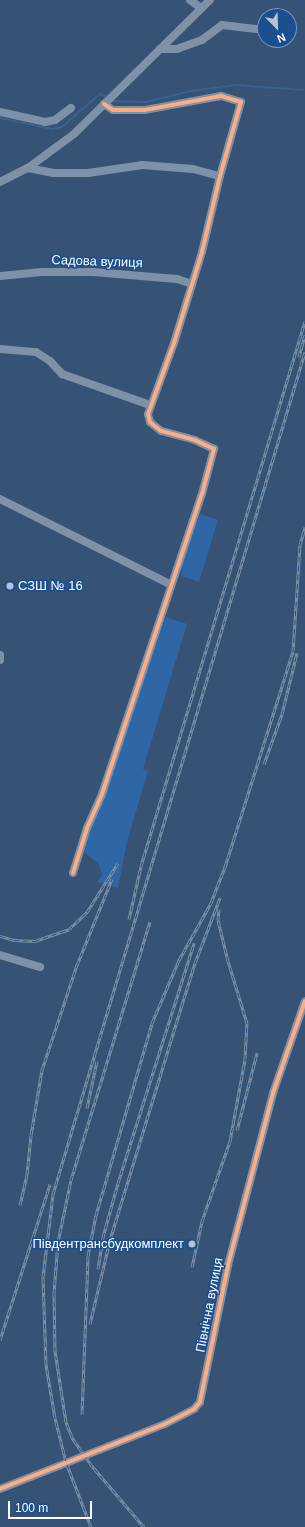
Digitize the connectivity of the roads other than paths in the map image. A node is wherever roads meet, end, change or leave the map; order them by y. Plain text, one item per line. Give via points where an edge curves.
1 (190, 0) edge
2 (210, 0) edge
3 (201, 8) junction
4 (257, 29) edge
5 (160, 49) junction
6 (107, 100) junction
7 (71, 108) dead end
8 (0, 112) edge
9 (28, 168) junction
10 (220, 176) junction
11 (0, 182) edge
12 (0, 276) edge
13 (192, 284) junction
14 (0, 349) edge
15 (150, 405) junction
16 (0, 499) edge
17 (170, 584) junction
18 (73, 873) dead end
19 (0, 955) edge
20 (40, 967) dead end
21 (305, 1001) edge
22 (0, 1489) edge

1 - 3 street
2 - 3 street
3 - 5 street
4 - 5 street via 222,25 202,40 177,49
5 - 6 street
6 - 9 street via 74,134
6 - 10 street via 113,110 145,110 221,96 241,102
7 - 8 street via 55,120 45,122
9 - 10 street via 54,174 88,173 142,165 193,168
9 - 11 street
10 - 13 street
12 - 13 street, Садова вулиця via 42,272 93,272 177,279
13 - 15 street via 174,343
14 - 15 street via 36,352 50,361 62,374
15 - 17 street via 150,422 161,431 195,440 214,449 202,494
16 - 17 street
17 - 18 street via 102,794 87,828
19 - 20 street
21 - 22 street, Північна вулиця via 279,1071 228,1265 200,1402 194,1409 165,1424

